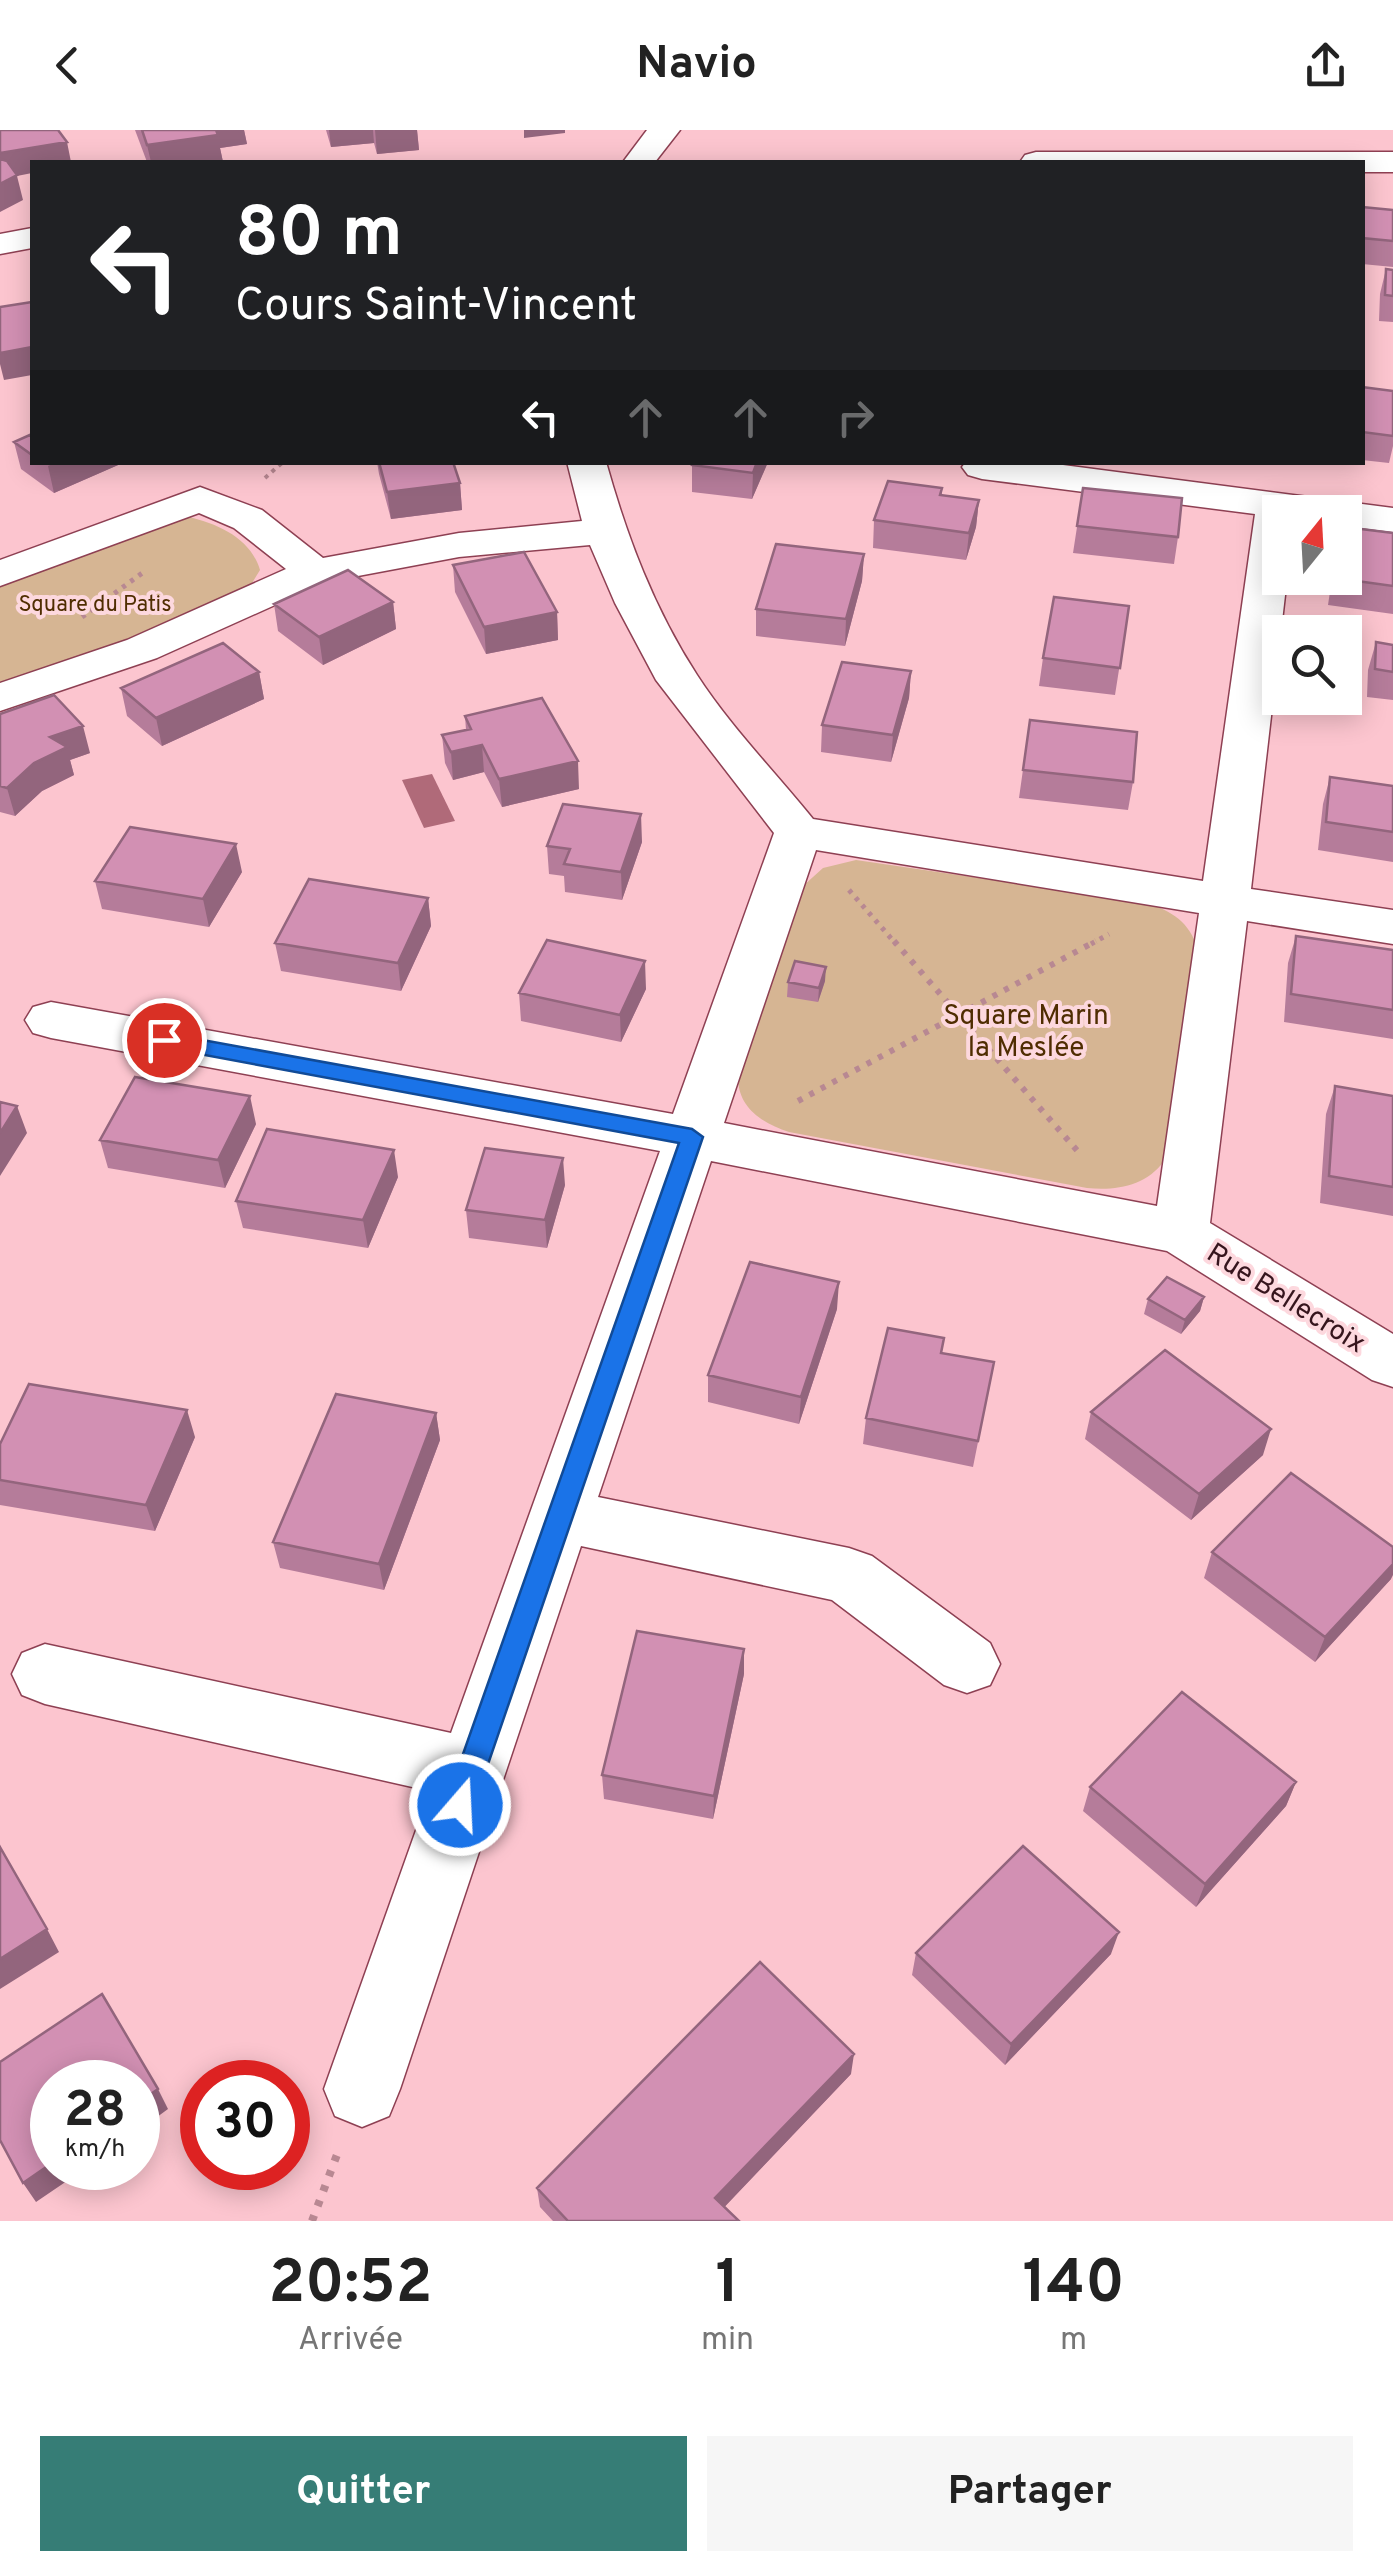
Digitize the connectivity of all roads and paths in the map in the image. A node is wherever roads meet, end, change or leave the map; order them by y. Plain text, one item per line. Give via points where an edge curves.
1 (664, 130) edge
2 (641, 160) edge
3 (1365, 162) edge
4 (1393, 162) edge
5 (30, 238) edge
6 (0, 244) edge
7 (587, 465) edge
8 (982, 467) dead end
9 (1262, 503) edge
10 (230, 510) junction
11 (1362, 516) edge
12 (1393, 520) edge
13 (605, 531) junction
14 (315, 572) junction
15 (0, 574) edge
16 (1262, 582) edge
17 (77, 620) dead end
18 (0, 698) edge
19 (798, 832) junction
20 (1205, 898) junction
21 (1393, 927) edge
22 (960, 1014) junction
23 (51, 1020) dead end
24 (707, 1140) junction
25 (1161, 1228) junction
26 (1393, 1363) edge
27 (559, 1515) junction
28 (967, 1664) dead end
29 (44, 1674) dead end
30 (472, 1769) junction
31 (362, 2090) dead end

1 - 2 street
3 - 4 street
5 - 6 street
7 - 13 street
8 - 9 street
10 - 14 street
10 - 15 street via 200,499
10 - 17 path
11 - 12 street
13 - 14 street via 459,545
13 - 19 street via 678,680
14 - 18 street via 142,649
16 - 20 street
19 - 20 street
19 - 22 path
19 - 24 street
20 - 21 street
20 - 22 path
20 - 25 street
22 - 24 path
22 - 25 path
23 - 24 street
24 - 25 street
24 - 27 street
25 - 26 street, Rue Bellecroix
27 - 28 street via 849,1576
27 - 30 street
29 - 30 street
30 - 31 street

